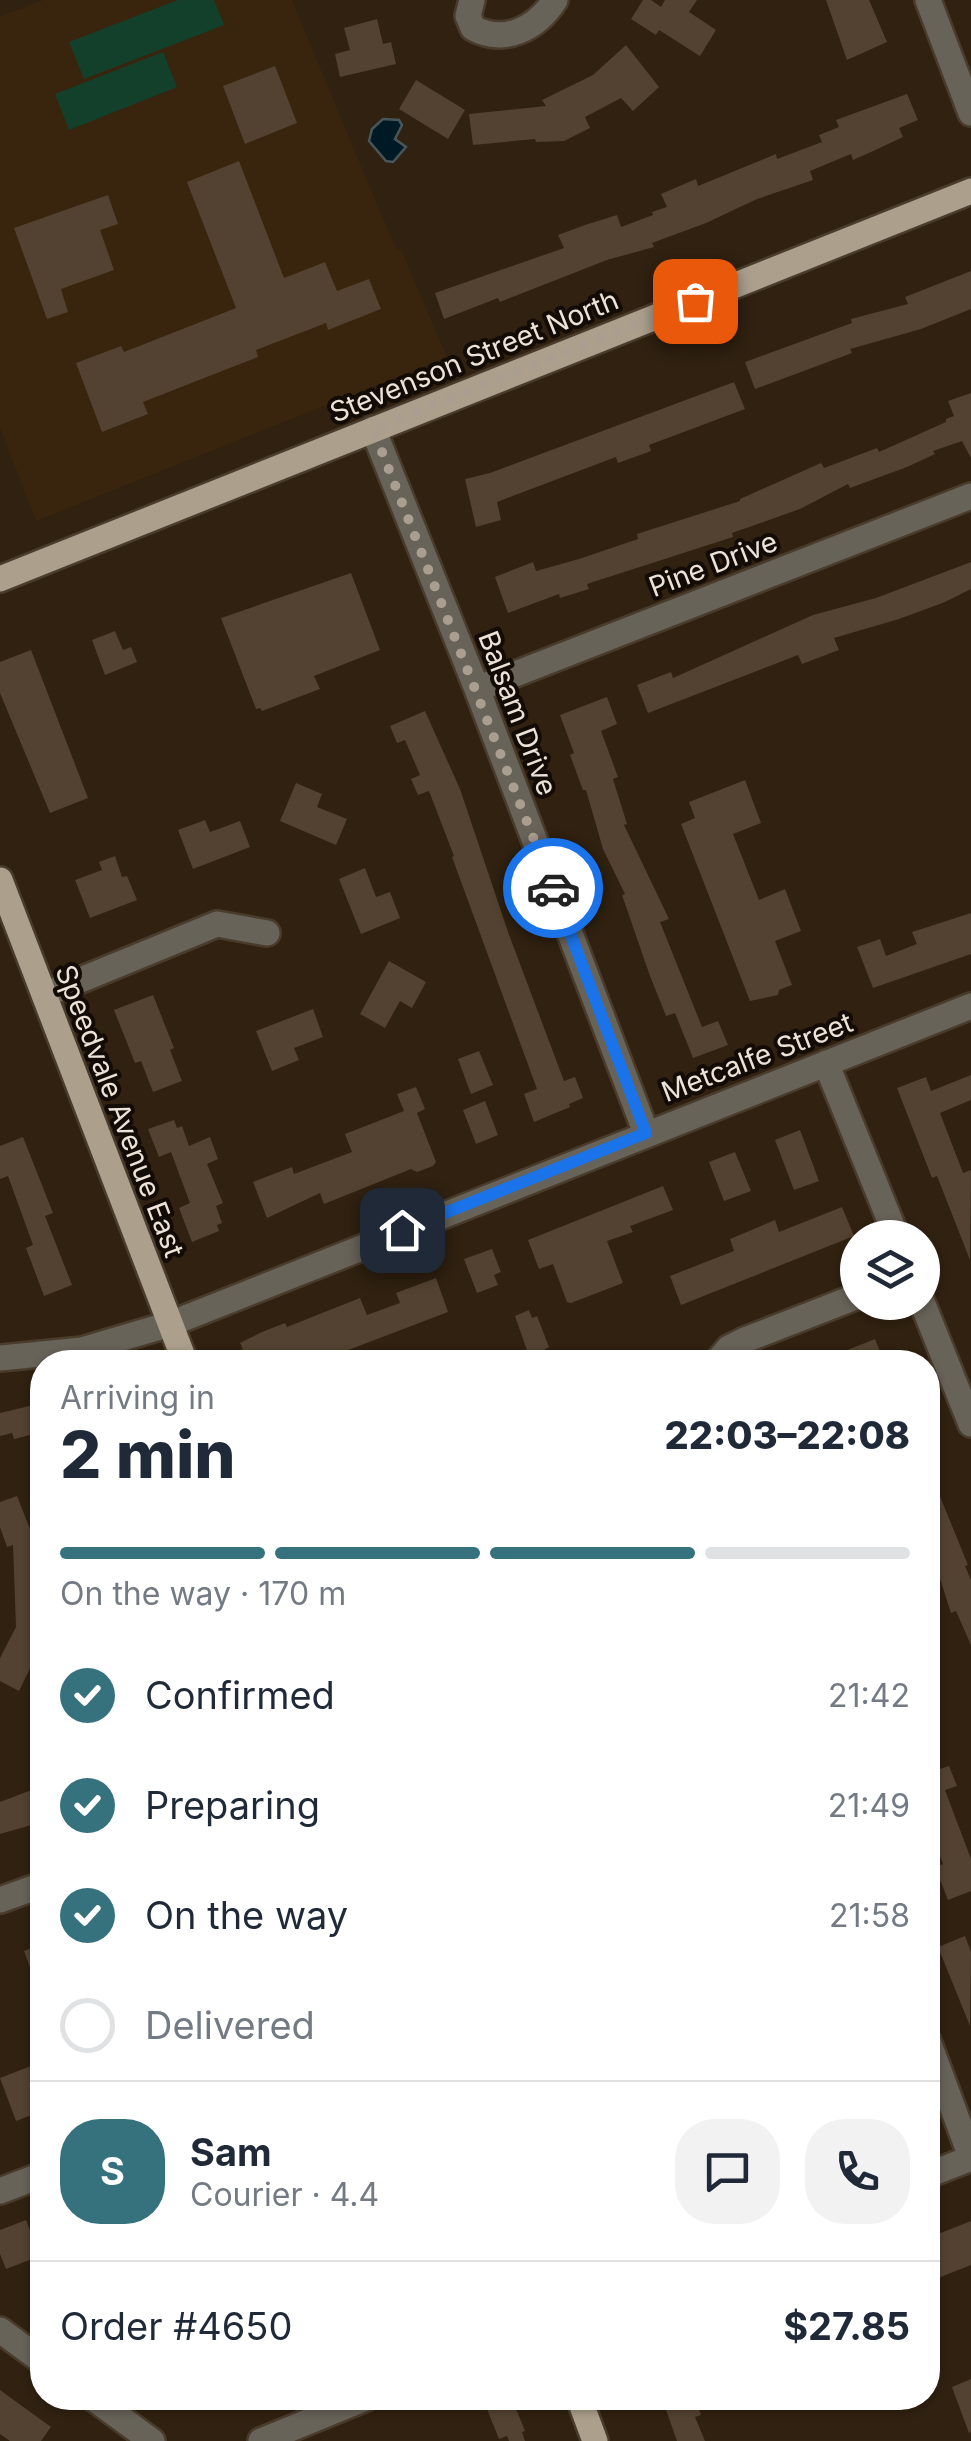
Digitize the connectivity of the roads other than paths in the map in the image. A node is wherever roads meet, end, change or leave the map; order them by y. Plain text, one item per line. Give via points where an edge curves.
1 (472, 0) edge
2 (556, 0) edge
3 (928, 0) edge
4 (971, 113) edge
5 (971, 191) edge
6 (373, 429) junction
7 (971, 496) edge
8 (0, 579) edge
9 (477, 688) junction
10 (0, 880) edge
11 (267, 933) dead end
12 (44, 995) junction
13 (971, 1006) edge
14 (826, 1063) junction
15 (646, 1133) junction
16 (890, 1220) edge
17 (840, 1303) edge
18 (929, 1320) edge
19 (170, 1324) junction
20 (82, 1350) edge
21 (180, 1350) edge
22 (727, 1350) edge
23 (30, 1355) edge
24 (0, 1358) edge
25 (971, 1424) edge
26 (30, 1889) edge
27 (0, 1900) edge
28 (940, 2074) edge
29 (971, 2157) edge
30 (940, 2170) edge
31 (30, 2180) edge
32 (0, 2192) edge
33 (0, 2330) edge
34 (30, 2352) edge
35 (109, 2410) edge
36 (337, 2410) edge
37 (584, 2410) edge
38 (152, 2441) edge
39 (261, 2441) edge
40 (595, 2441) edge

1 - 2 street via 473,28 497,36 537,22
3 - 4 street
5 - 6 main road, Stevenson Street North
6 - 8 main road, Stevenson Street North
6 - 9 street, Balsam Drive
7 - 9 street, Pine Drive
9 - 15 street, Balsam Drive
10 - 12 main road, Speedvale Avenue East
11 - 12 street via 216,924
12 - 19 main road, Speedvale Avenue East
13 - 14 street, Metcalfe Street
14 - 15 street, Metcalfe Street
14 - 16 street
15 - 19 street, Metcalfe Street
17 - 22 street
18 - 25 street
19 - 20 street, Metcalfe Street
19 - 21 main road, Speedvale Avenue East
23 - 24 street, Metcalfe Street
26 - 27 street
28 - 29 street
29 - 30 street
31 - 32 street
33 - 34 street
35 - 38 street
36 - 39 street
37 - 40 main road

